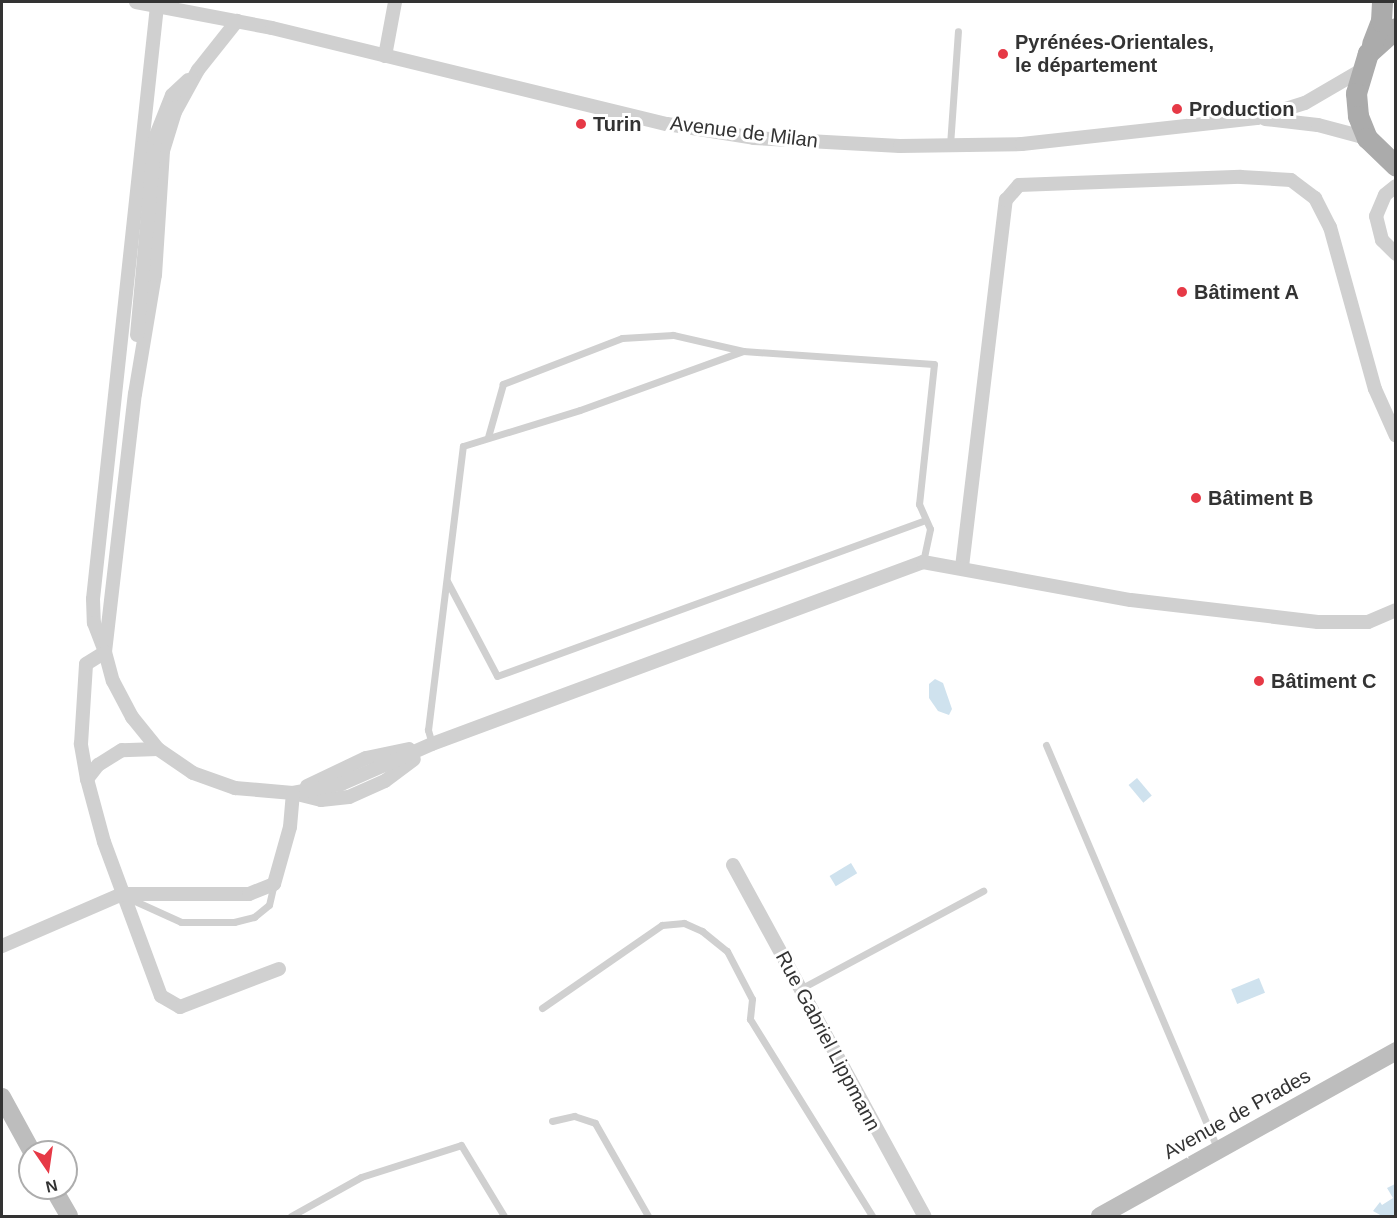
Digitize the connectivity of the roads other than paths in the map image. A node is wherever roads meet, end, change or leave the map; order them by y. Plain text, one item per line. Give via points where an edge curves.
1 (136, 2) edge
2 (395, 2) edge
3 (1382, 2) edge
4 (157, 6) junction
5 (237, 21) junction
6 (1395, 27) edge
7 (958, 32) dead end
8 (385, 56) junction
9 (1364, 62) junction
10 (1257, 118) junction
11 (1367, 138) junction
12 (950, 145) junction
13 (1395, 166) edge
14 (1395, 186) edge
15 (1395, 254) edge
16 (743, 351) junction
17 (1395, 436) edge
18 (488, 437) junction
19 (926, 520) junction
20 (923, 562) junction
21 (962, 567) junction
22 (446, 580) junction
23 (1395, 610) edge
24 (105, 652) junction
25 (432, 744) junction
26 (1046, 744) dead end
27 (158, 749) junction
28 (87, 779) junction
29 (293, 793) junction
30 (733, 865) dead end
31 (274, 884) junction
32 (983, 891) dead end
33 (122, 894) junction
34 (2, 946) edge
35 (279, 969) dead end
36 (800, 989) junction
37 (542, 1008) dead end
38 (1395, 1051) edge
39 (2, 1097) edge
40 (552, 1121) dead end
41 (25, 1140) edge
42 (1218, 1151) junction
43 (59, 1200) edge
44 (69, 1216) edge
45 (291, 1216) edge
46 (504, 1216) edge
47 (648, 1216) edge
48 (872, 1216) edge
49 (924, 1216) edge
50 (1100, 1216) edge

1 - 4 street, Avenue de Milan
2 - 8 street
3 - 9 main road via 1381,21
4 - 5 street, Avenue de Milan
4 - 24 street via 124,280 93,599 94,623
5 - 8 street, Avenue de Milan
5 - 24 street via 198,70 175,112 163,151 155,275 135,394
6 - 9 main road
7 - 12 lane
8 - 12 street, Avenue de Milan via 678,126 754,138
9 - 10 street, Avenue de Milan via 1305,103
9 - 11 main road via 1356,93 1358,116
10 - 11 street, Avenue de Milan via 1318,124
10 - 12 street, Avenue de Milan via 1022,144
11 - 13 main road
14 - 15 street via 1385,195 1376,216 1382,240
16 - 18 lane via 580,410
16 - 18 lane via 673,335 622,338 503,384
16 - 19 lane via 934,364 919,504
17 - 21 street via 1375,389 1330,227 1315,198 1291,180 1241,177 1019,185 1006,200
18 - 22 lane via 463,447
19 - 20 lane via 930,529
19 - 22 lane via 497,676
20 - 21 street
20 - 25 street
21 - 23 street via 1015,581 1131,600 1318,622 1368,622
22 - 25 lane via 428,730
24 - 27 street via 113,681 132,717
24 - 28 street via 86,664 81,744
25 - 29 street via 366,758
25 - 29 street via 385,781 349,797 321,800
26 - 42 lane
27 - 28 street via 122,750 98,765
27 - 29 street via 193,773 235,788
28 - 33 street
29 - 31 street via 290,827
30 - 36 street, Rue Gabriel Lippmann
31 - 33 street via 249,894
31 - 33 lane via 269,905 254,917 234,922 181,922
32 - 36 lane
33 - 34 street
33 - 35 street via 161,996 180,1007
36 - 49 street, Rue Gabriel Lippmann
37 - 48 lane via 662,925 684,923 702,931 727,951 752,999 750,1019
38 - 42 main road, Avenue de Prades
39 - 41 main road
40 - 47 lane via 574,1116 595,1123
42 - 50 main road, Avenue de Prades
43 - 44 main road
45 - 46 lane via 361,1176 461,1145

